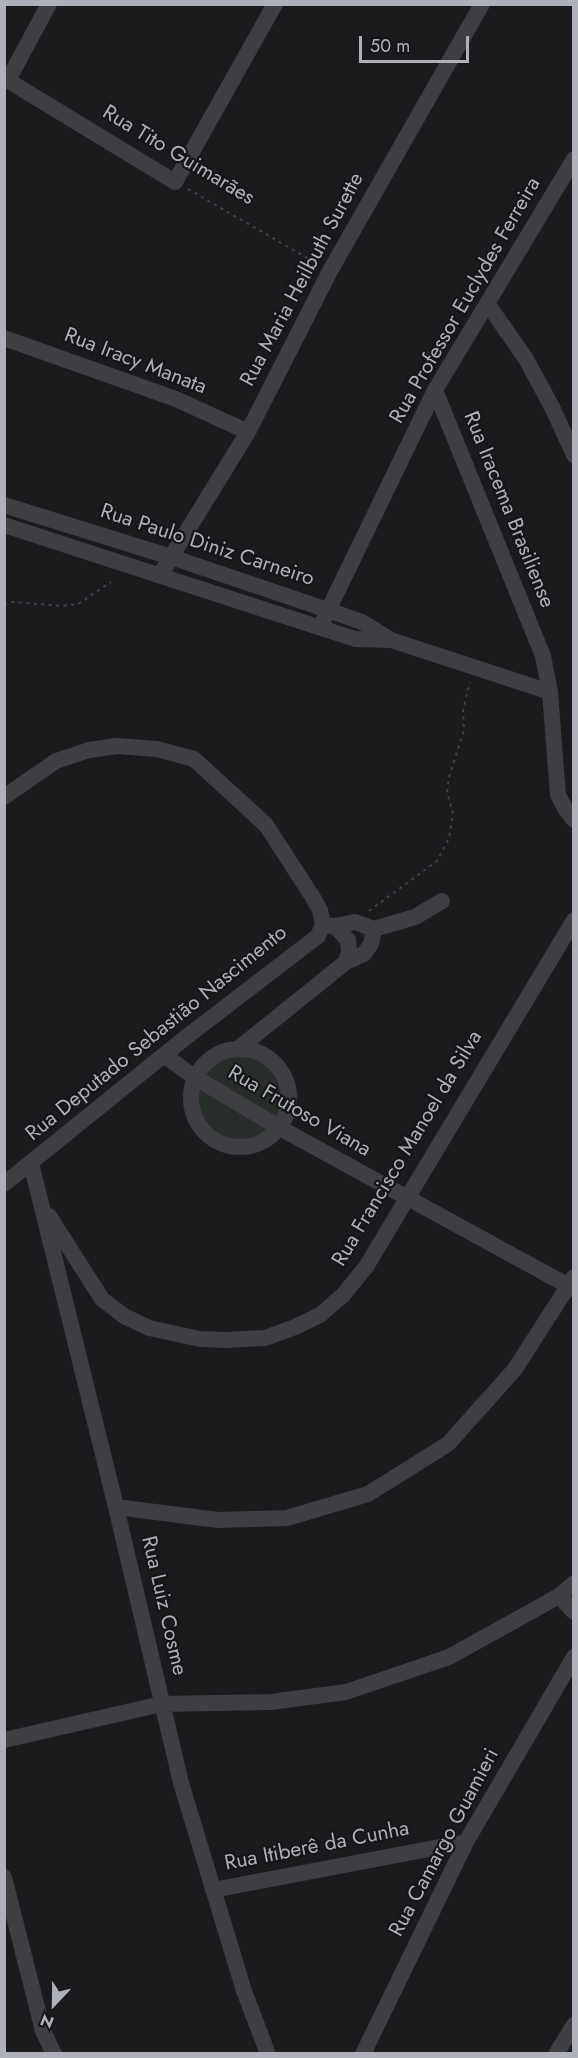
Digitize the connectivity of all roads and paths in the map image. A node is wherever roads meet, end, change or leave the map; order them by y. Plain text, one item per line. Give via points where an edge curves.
1 (49, 4) edge
2 (275, 4) edge
3 (482, 4) edge
4 (6, 79) edge
5 (573, 159) edge
6 (175, 182) junction
7 (330, 271) junction
8 (487, 303) junction
9 (4, 338) edge
10 (435, 390) junction
11 (248, 432) junction
12 (573, 455) edge
13 (4, 505) edge
14 (4, 525) edge
15 (171, 557) junction
16 (160, 575) junction
17 (111, 582) dead end
18 (4, 604) edge
19 (328, 610) junction
20 (320, 627) junction
21 (391, 640) junction
22 (475, 666) junction
23 (550, 692) junction
24 (4, 797) edge
25 (573, 820) edge
26 (442, 901) dead end
27 (573, 920) edge
28 (355, 922) junction
29 (329, 925) junction
30 (374, 929) junction
31 (346, 962) junction
32 (239, 1048) junction
33 (164, 1055) junction
34 (194, 1077) junction
35 (280, 1128) junction
36 (31, 1163) junction
37 (4, 1184) edge
38 (406, 1198) junction
39 (42, 1205) junction
40 (572, 1284) edge
41 (116, 1507) junction
42 (573, 1583) edge
43 (559, 1596) junction
44 (573, 1611) edge
45 (573, 1657) edge
46 (162, 1704) junction
47 (4, 1740) edge
48 (465, 1842) junction
49 (4, 1876) edge
50 (213, 1890) junction
51 (573, 2025) edge
52 (54, 2054) edge
53 (268, 2054) edge
54 (363, 2054) edge
55 (556, 2054) edge

1 - 4 street
2 - 6 street
3 - 7 street, Rua Maria Heilbuth Surette
4 - 6 street, Rua Tito Guimarães
5 - 8 street, Rua Professor Euclydes Ferreira
6 - 7 path, Rua Tito Guimarães
7 - 11 street, Rua Maria Heilbuth Surette
8 - 10 street, Rua Professor Euclydes Ferreira
8 - 12 street via 526,359
9 - 11 street, Rua Iracy Manata via 176,399
10 - 19 street, Rua Professor Euclydes Ferreira
10 - 23 street, Rua Iracema Brasiliense via 543,656
11 - 15 street, Rua Maria Heilbuth Surette
13 - 15 street, Rua Paulo Diniz Carneiro
14 - 16 street, Rua Paulo Diniz Carneiro
15 - 16 street, Rua Maria Heilbuth Surette
15 - 19 street, Rua Paulo Diniz Carneiro
16 - 20 street, Rua Paulo Diniz Carneiro
17 - 18 path via 78,604
19 - 20 street, Rua Professor Euclydes Ferreira
19 - 21 street, Rua Paulo Diniz Carneiro via 362,622
20 - 21 street, Rua Paulo Diniz Carneiro via 355,639
21 - 22 street, Rua Paulo Diniz Carneiro
22 - 23 street, Rua Paulo Diniz Carneiro
22 - 28 path via 463,710 464,730 449,777 447,792 453,814 449,838 437,861
23 - 25 street, Rua Iracema Brasiliense via 558,795
24 - 29 street via 56,761 89,750 117,746 157,749 194,759 266,825
26 - 30 street via 415,917
27 - 38 street, Rua Francisco Manoel da Silva
28 - 29 street
28 - 30 street
29 - 31 street via 348,940
29 - 33 street, Rua Deputado Sebastião Nascimento
30 - 31 street via 364,954
31 - 32 street
32 - 34 street via 205,1062
32 - 35 street via 262,1053 280,1067 290,1088 289,1111
33 - 34 street, Rua Frutoso Viana
33 - 36 street, Rua Deputado Sebastião Nascimento
34 - 35 street, Rua Frutoso Viana
34 - 35 street via 190,1095 194,1116 216,1141 237,1147 259,1144
35 - 38 street, Rua Frutoso Viana
36 - 37 street, Rua Deputado Sebastião Nascimento
36 - 39 street, Rua Luiz Cosme
38 - 39 street, Rua Francisco Manoel da Silva via 366,1267 320,1315 265,1338 226,1341 171,1335 124,1316 102,1299
38 - 40 street, Rua Frutoso Viana
39 - 41 street, Rua Luiz Cosme
40 - 41 street via 515,1369 448,1444 368,1494 287,1518 218,1520
41 - 46 street, Rua Luiz Cosme
42 - 43 street
43 - 44 street
43 - 46 street via 449,1657 346,1692 271,1702
45 - 48 street, Rua Camargo Guamieri
46 - 47 street
46 - 50 street, Rua Luiz Cosme
48 - 50 street, Rua Itiberê da Cunha
48 - 54 street, Rua Camargo Guamieri
49 - 52 street via 43,2031
50 - 53 street, Rua Luiz Cosme
51 - 55 street

